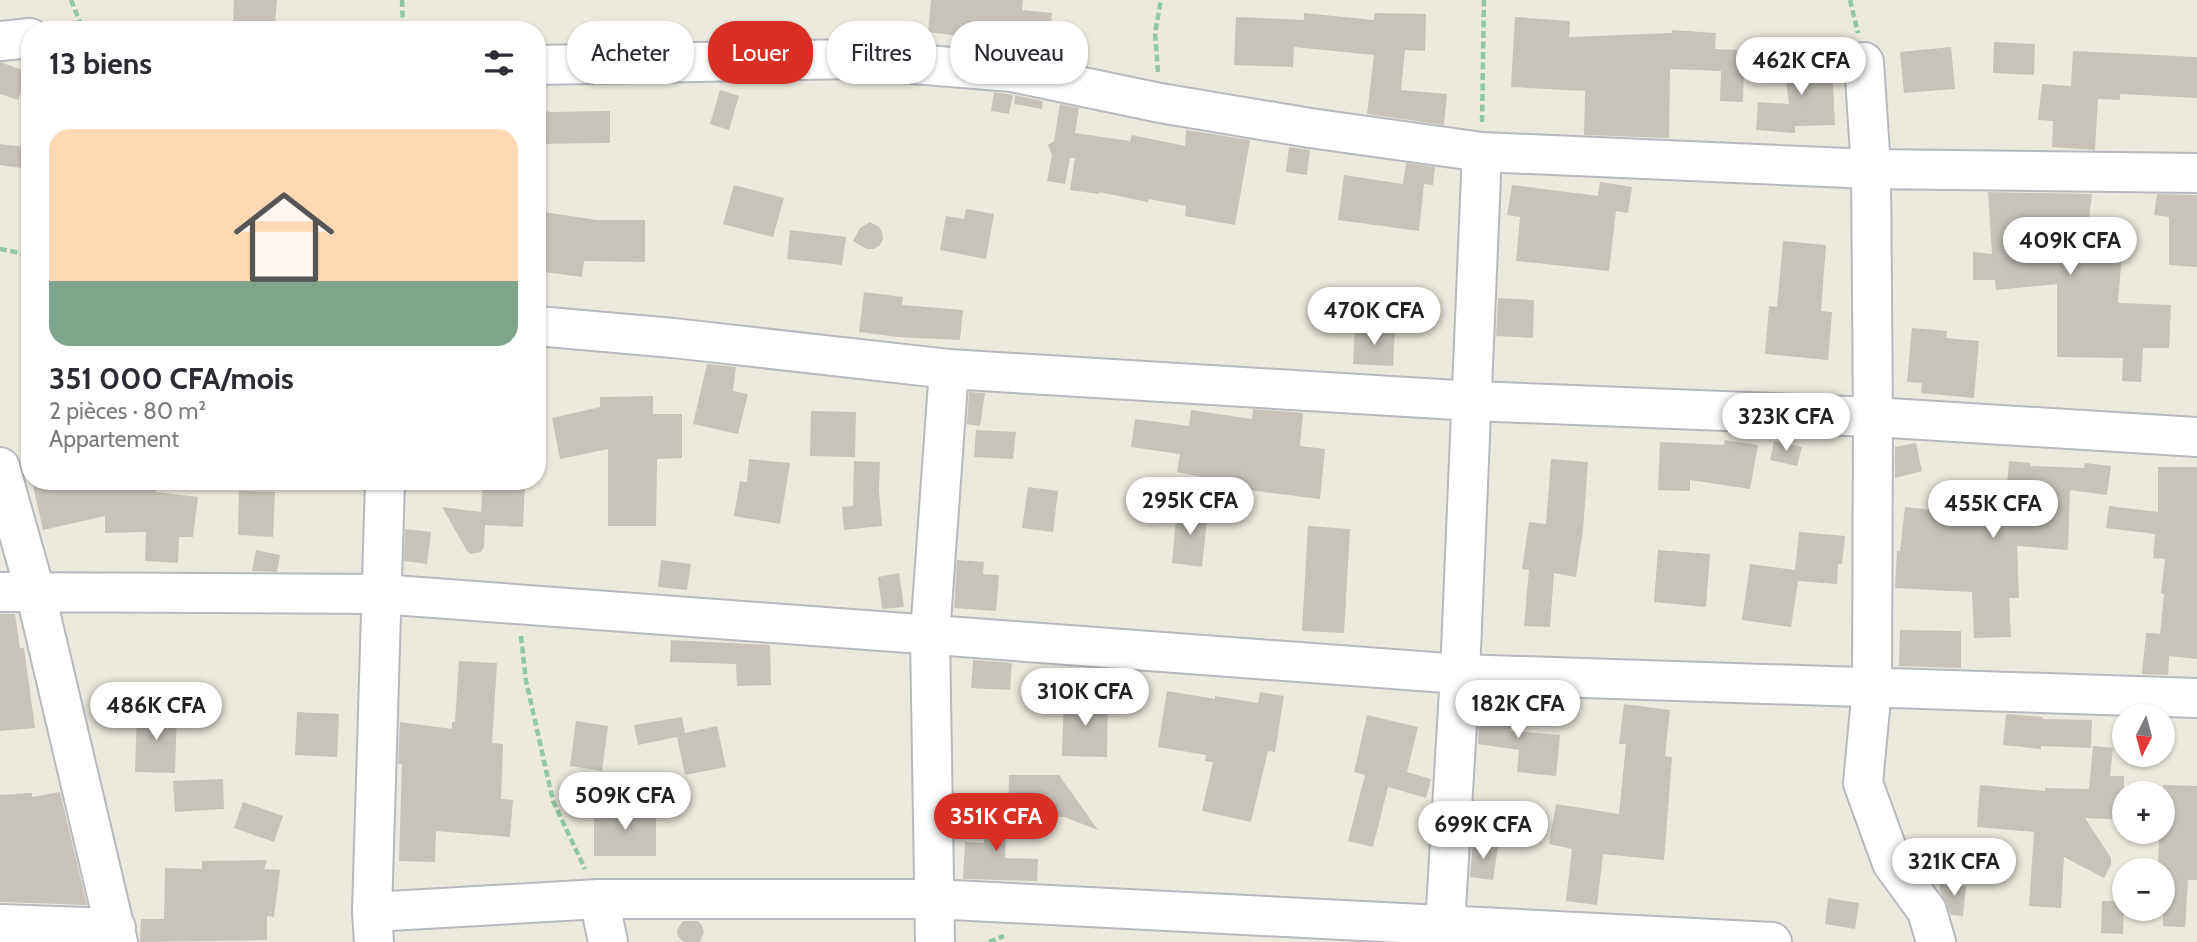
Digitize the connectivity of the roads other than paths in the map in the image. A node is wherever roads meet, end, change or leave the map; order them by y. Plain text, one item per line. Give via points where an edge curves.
1 (21, 39) edge
2 (0, 41) edge
3 (1864, 62) dead end
4 (546, 65) edge
5 (1482, 152) junction
6 (1871, 169) junction
7 (2197, 173) edge
8 (546, 328) edge
9 (949, 369) junction
10 (1473, 401) junction
11 (1873, 417) junction
12 (2197, 438) edge
13 (0, 467) edge
14 (385, 490) edge
15 (18, 592) edge
16 (380, 594) junction
17 (930, 635) junction
18 (1460, 674) junction
19 (1872, 688) junction
20 (2197, 698) edge
21 (933, 899) junction
22 (599, 900) junction
23 (0, 924) edge
24 (373, 927) edge
25 (1444, 934) edge
26 (117, 935) edge
27 (608, 942) edge
28 (935, 942) edge
29 (1772, 942) edge
30 (1936, 942) edge

1 - 2 street
3 - 6 street
4 - 5 street via 852,59 1012,72 1160,103
5 - 6 street
5 - 10 street
6 - 7 street
6 - 11 street
8 - 9 street
9 - 10 street
9 - 17 street
10 - 11 street
10 - 18 street
11 - 12 street
11 - 19 street
13 - 15 street
14 - 16 street
15 - 16 street
15 - 26 street
16 - 17 street
16 - 24 street
17 - 18 street
17 - 21 street
18 - 19 street
18 - 25 street
19 - 20 street
19 - 30 street via 1863,783 1892,863 1927,911
21 - 22 street
21 - 25 street
21 - 28 street
22 - 24 street
22 - 27 street
23 - 26 street
25 - 29 street

